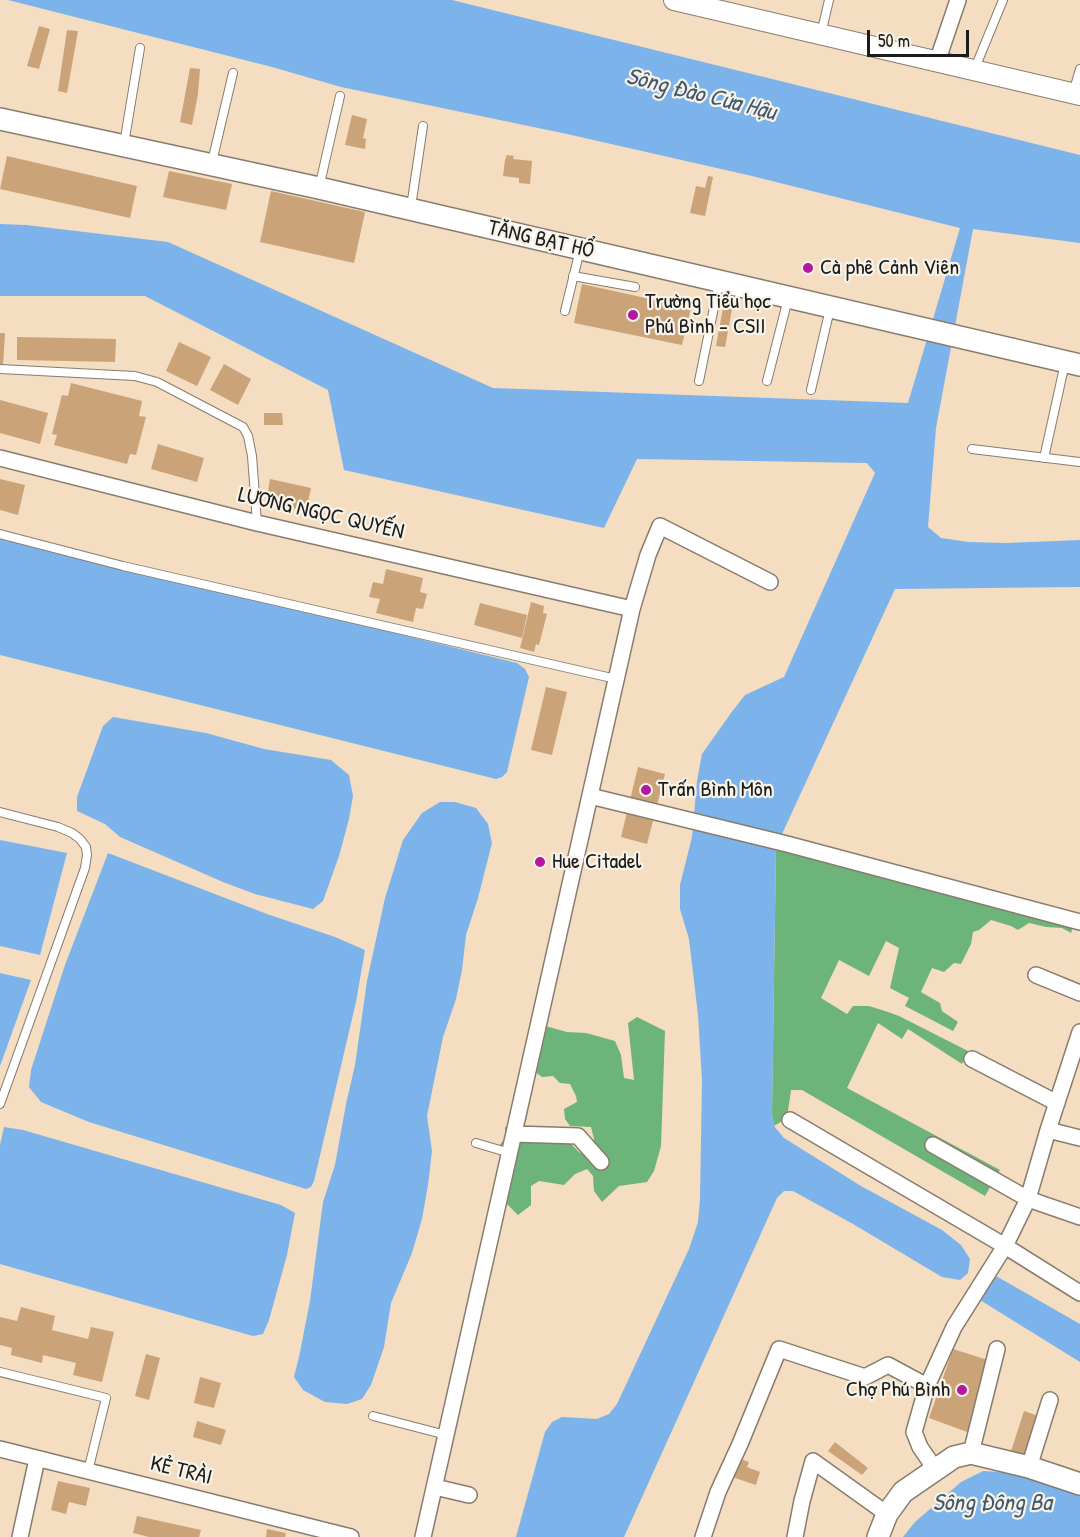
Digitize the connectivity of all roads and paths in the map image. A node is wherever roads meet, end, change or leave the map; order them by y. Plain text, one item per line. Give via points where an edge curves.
1 (829, 0) edge
2 (958, 0) edge
3 (1003, 0) edge
4 (684, 1) edge
5 (821, 34) junction
6 (140, 48) dead end
7 (937, 62) junction
8 (1080, 69) edge
9 (974, 70) junction
10 (233, 73) dead end
11 (1076, 94) edge
12 (340, 96) dead end
13 (0, 119) edge
14 (423, 126) dead end
15 (124, 146) junction
16 (212, 164) junction
17 (319, 188) junction
18 (410, 210) junction
19 (580, 249) junction
20 (573, 276) junction
21 (719, 281) junction
22 (635, 287) dead end
23 (788, 297) junction
24 (830, 307) junction
25 (565, 310) dead end
26 (1073, 364) edge
27 (0, 369) edge
28 (699, 381) dead end
29 (767, 381) dead end
30 (811, 390) dead end
31 (972, 449) dead end
32 (0, 458) edge
33 (1044, 458) junction
34 (1080, 462) edge
35 (258, 523) junction
36 (0, 534) edge
37 (770, 582) dead end
38 (632, 609) junction
39 (616, 679) junction
40 (590, 796) junction
41 (0, 812) edge
42 (1080, 922) edge
43 (1036, 975) dead end
44 (1080, 993) edge
45 (1080, 1032) edge
46 (972, 1059) dead end
47 (1057, 1102) junction
48 (0, 1104) edge
49 (790, 1120) dead end
50 (1048, 1130) junction
51 (514, 1134) junction
52 (1080, 1138) edge
53 (476, 1143) dead end
54 (933, 1145) dead end
55 (510, 1153) junction
56 (601, 1162) dead end
57 (1028, 1199) junction
58 (1080, 1217) edge
59 (1005, 1246) junction
60 (1080, 1293) edge
61 (997, 1349) dead end
62 (0, 1372) edge
63 (927, 1386) junction
64 (1050, 1400) dead end
65 (373, 1416) dead end
66 (446, 1435) junction
67 (0, 1449) edge
68 (971, 1453) junction
69 (38, 1459) junction
70 (1029, 1467) junction
71 (935, 1468) junction
72 (88, 1471) junction
73 (1080, 1484) edge
74 (435, 1487) junction
75 (469, 1495) dead end
76 (887, 1514) junction
77 (20, 1537) edge
78 (351, 1537) edge
79 (423, 1537) edge
80 (703, 1537) edge
81 (795, 1537) edge
82 (878, 1537) edge

1 - 5 lane
2 - 7 street
3 - 9 lane
4 - 5 street
5 - 7 street
6 - 15 lane
7 - 9 street
8 - 11 lane
9 - 11 street
10 - 16 lane
12 - 17 lane
13 - 15 main road, TĂNG BẠT HỔ
14 - 18 lane
15 - 16 main road, TĂNG BẠT HỔ
16 - 17 main road, TĂNG BẠT HỔ
17 - 18 main road, TĂNG BẠT HỔ
18 - 19 main road, TĂNG BẠT HỔ
19 - 20 lane
19 - 21 main road, TĂNG BẠT HỔ
20 - 22 lane
20 - 25 lane
21 - 23 main road, TĂNG BẠT HỔ
21 - 28 lane
23 - 24 main road, TĂNG BẠT HỔ
23 - 29 lane
24 - 26 main road, TĂNG BẠT HỔ
24 - 30 lane
26 - 33 lane
27 - 35 lane via 135,376 157,382 243,427 252,456
31 - 33 lane
32 - 35 street, LƯƠNG NGỌC QUYẾN
33 - 34 lane
35 - 38 street, LƯƠNG NGỌC QUYẾN
36 - 39 lane
37 - 38 street via 660,526
38 - 39 street
39 - 40 street
40 - 42 street
40 - 51 street
41 - 48 lane via 72,833 80,838 87,855
43 - 44 street
45 - 47 street
46 - 47 street
47 - 50 street
49 - 59 street
50 - 52 street
50 - 57 street
51 - 55 street
51 - 56 street via 578,1136
53 - 55 lane
54 - 57 street
55 - 66 street
57 - 58 street
57 - 59 street
59 - 60 street
59 - 63 street via 954,1327
61 - 68 street
62 - 72 lane via 106,1398
63 - 71 street via 914,1432
63 - 80 street via 888,1365 865,1377 778,1349
64 - 70 street
65 - 66 lane
66 - 74 street
67 - 69 street, KẺ TRÀI
68 - 70 main road
68 - 71 main road
69 - 72 street, KẺ TRÀI
69 - 77 street
70 - 73 main road
71 - 76 main road via 903,1492
72 - 78 street, KẺ TRÀI
74 - 75 street
74 - 79 street
76 - 81 street via 813,1461
76 - 82 main road

